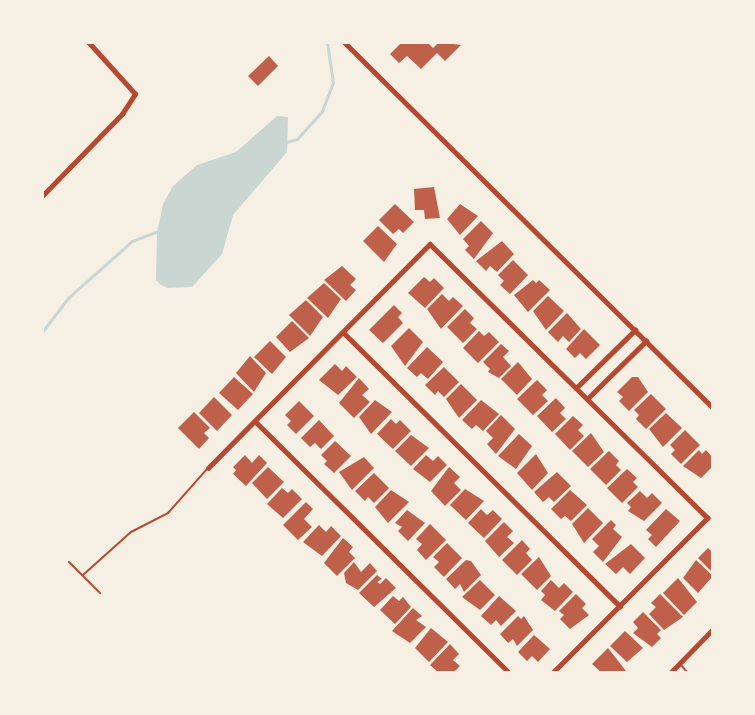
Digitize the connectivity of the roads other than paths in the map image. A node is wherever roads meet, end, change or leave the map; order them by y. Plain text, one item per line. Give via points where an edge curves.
1 (88, 42) edge
2 (344, 42) edge
3 (42, 196) edge
4 (635, 330) junction
5 (343, 332) junction
6 (646, 341) junction
7 (576, 388) junction
8 (587, 399) junction
9 (713, 408) edge
10 (255, 421) junction
11 (208, 468) joint
12 (69, 562) dead end
13 (83, 576) junction
14 (100, 593) dead end
15 (620, 606) junction
16 (713, 629) edge
17 (679, 663) junction
18 (510, 673) edge
19 (553, 673) edge
20 (670, 673) edge
21 (688, 673) edge

1 - 3 street via 135,94 122,114
2 - 4 street
4 - 6 street
4 - 7 street
5 - 7 street via 430,244
5 - 10 street
5 - 15 street
6 - 8 street
6 - 9 street
7 - 8 street
8 - 15 street via 708,518
10 - 11 street
10 - 18 street
11 - 13 lane via 168,513 131,532
12 - 13 lane
13 - 14 lane
15 - 19 street
16 - 17 street
17 - 20 street
17 - 21 lane

